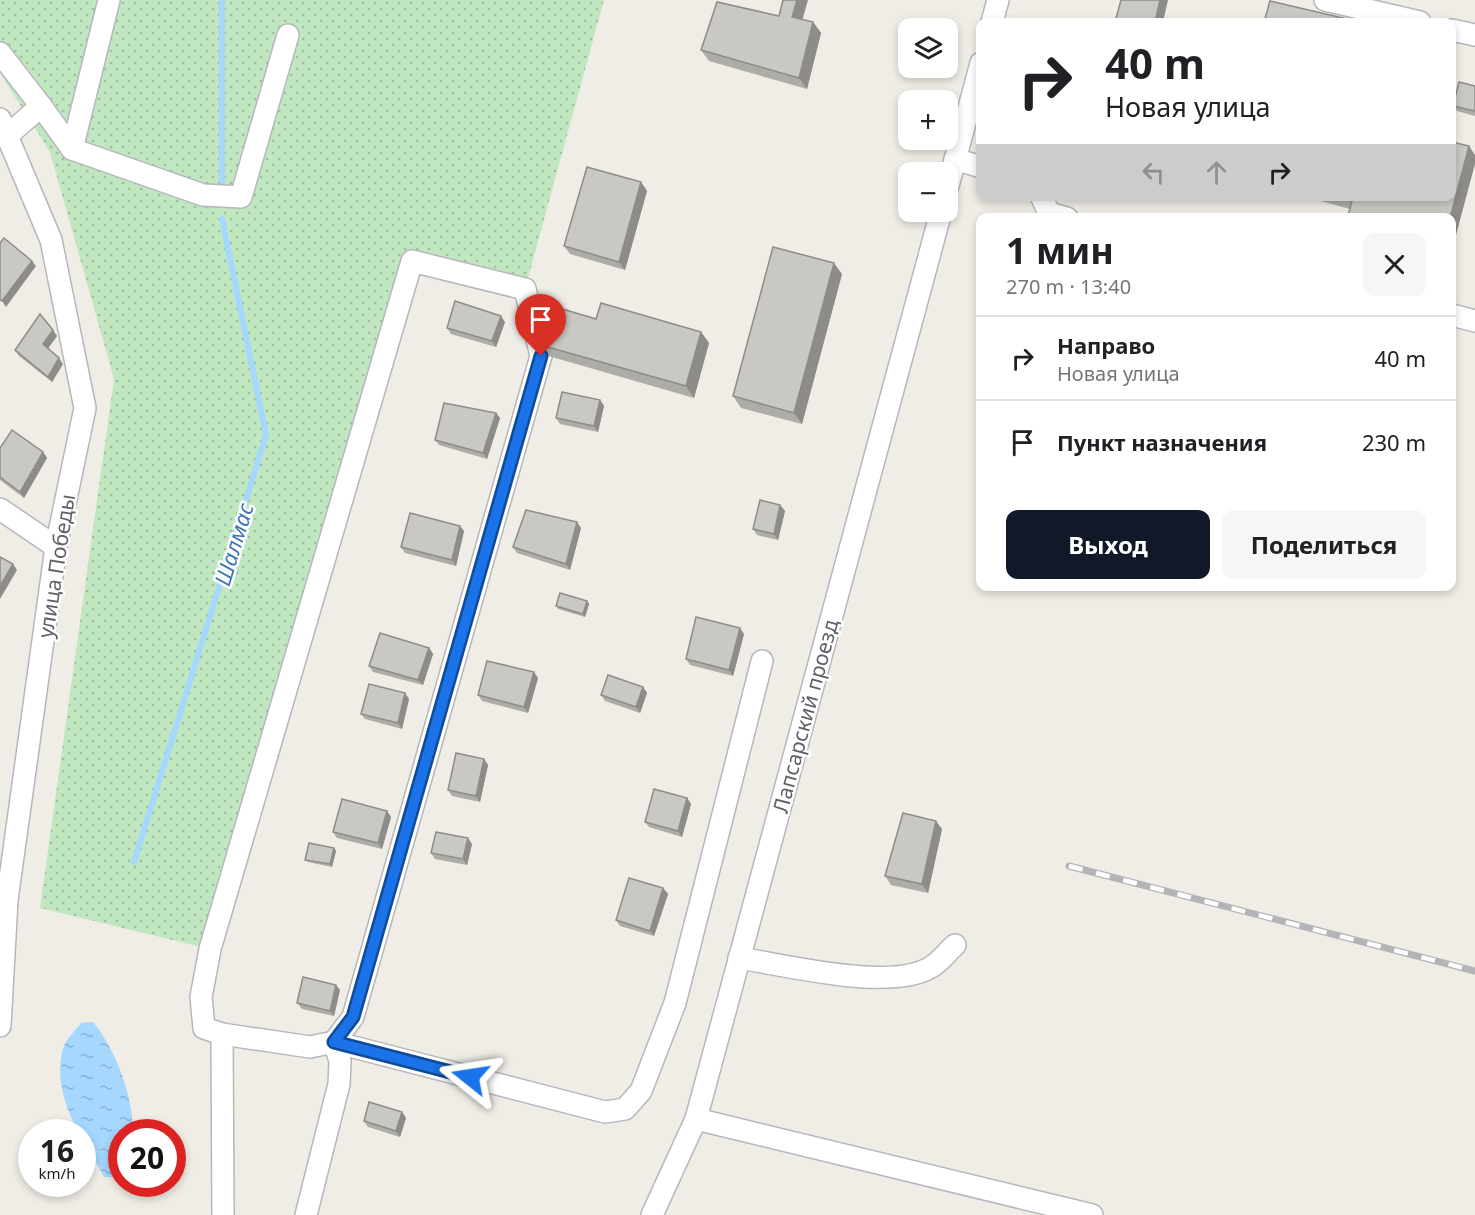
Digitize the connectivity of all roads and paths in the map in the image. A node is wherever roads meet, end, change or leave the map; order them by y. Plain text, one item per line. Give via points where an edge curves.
1 (108, 0) edge
2 (998, 0) edge
3 (1325, 0) edge
4 (993, 18) edge
5 (1403, 18) edge
6 (1456, 31) edge
7 (288, 35) dead end
8 (1475, 36) edge
9 (0, 52) edge
10 (976, 81) edge
11 (41, 106) junction
12 (4, 127) edge
13 (72, 149) junction
14 (955, 159) junction
15 (954, 162) edge
16 (976, 165) edge
17 (938, 222) edge
18 (1456, 316) edge
19 (1475, 321) edge
20 (0, 508) edge
21 (56, 547) junction
22 (762, 661) dead end
23 (955, 945) dead end
24 (2, 948) edge
25 (739, 958) junction
26 (0, 1026) edge
27 (213, 1031) junction
28 (334, 1042) junction
29 (696, 1119) junction
30 (223, 1215) edge
31 (306, 1215) edge
32 (652, 1215) edge
33 (1092, 1215) edge

1 - 13 street
2 - 4 street
3 - 5 street
6 - 8 street
7 - 13 street via 241,197 203,195
9 - 11 street
10 - 14 street
11 - 12 street
11 - 13 street
12 - 21 street, улица Победы via 51,240 85,408
14 - 15 street
14 - 16 street
17 - 25 street, Лапсарский проезд
18 - 19 street
20 - 21 street
21 - 24 street, улица Победы
22 - 28 street via 675,1003 641,1091 625,1109 605,1112
23 - 25 street via 931,968 902,977 866,978
24 - 26 street, улица Победы
25 - 29 street, Лапсарский проезд
27 - 28 street via 310,1047
27 - 28 street via 201,997 210,949 412,261 525,289 541,356 353,1017
27 - 30 street
28 - 31 street via 340,1061 339,1084
29 - 32 street, Лапсарский проезд
29 - 33 street

